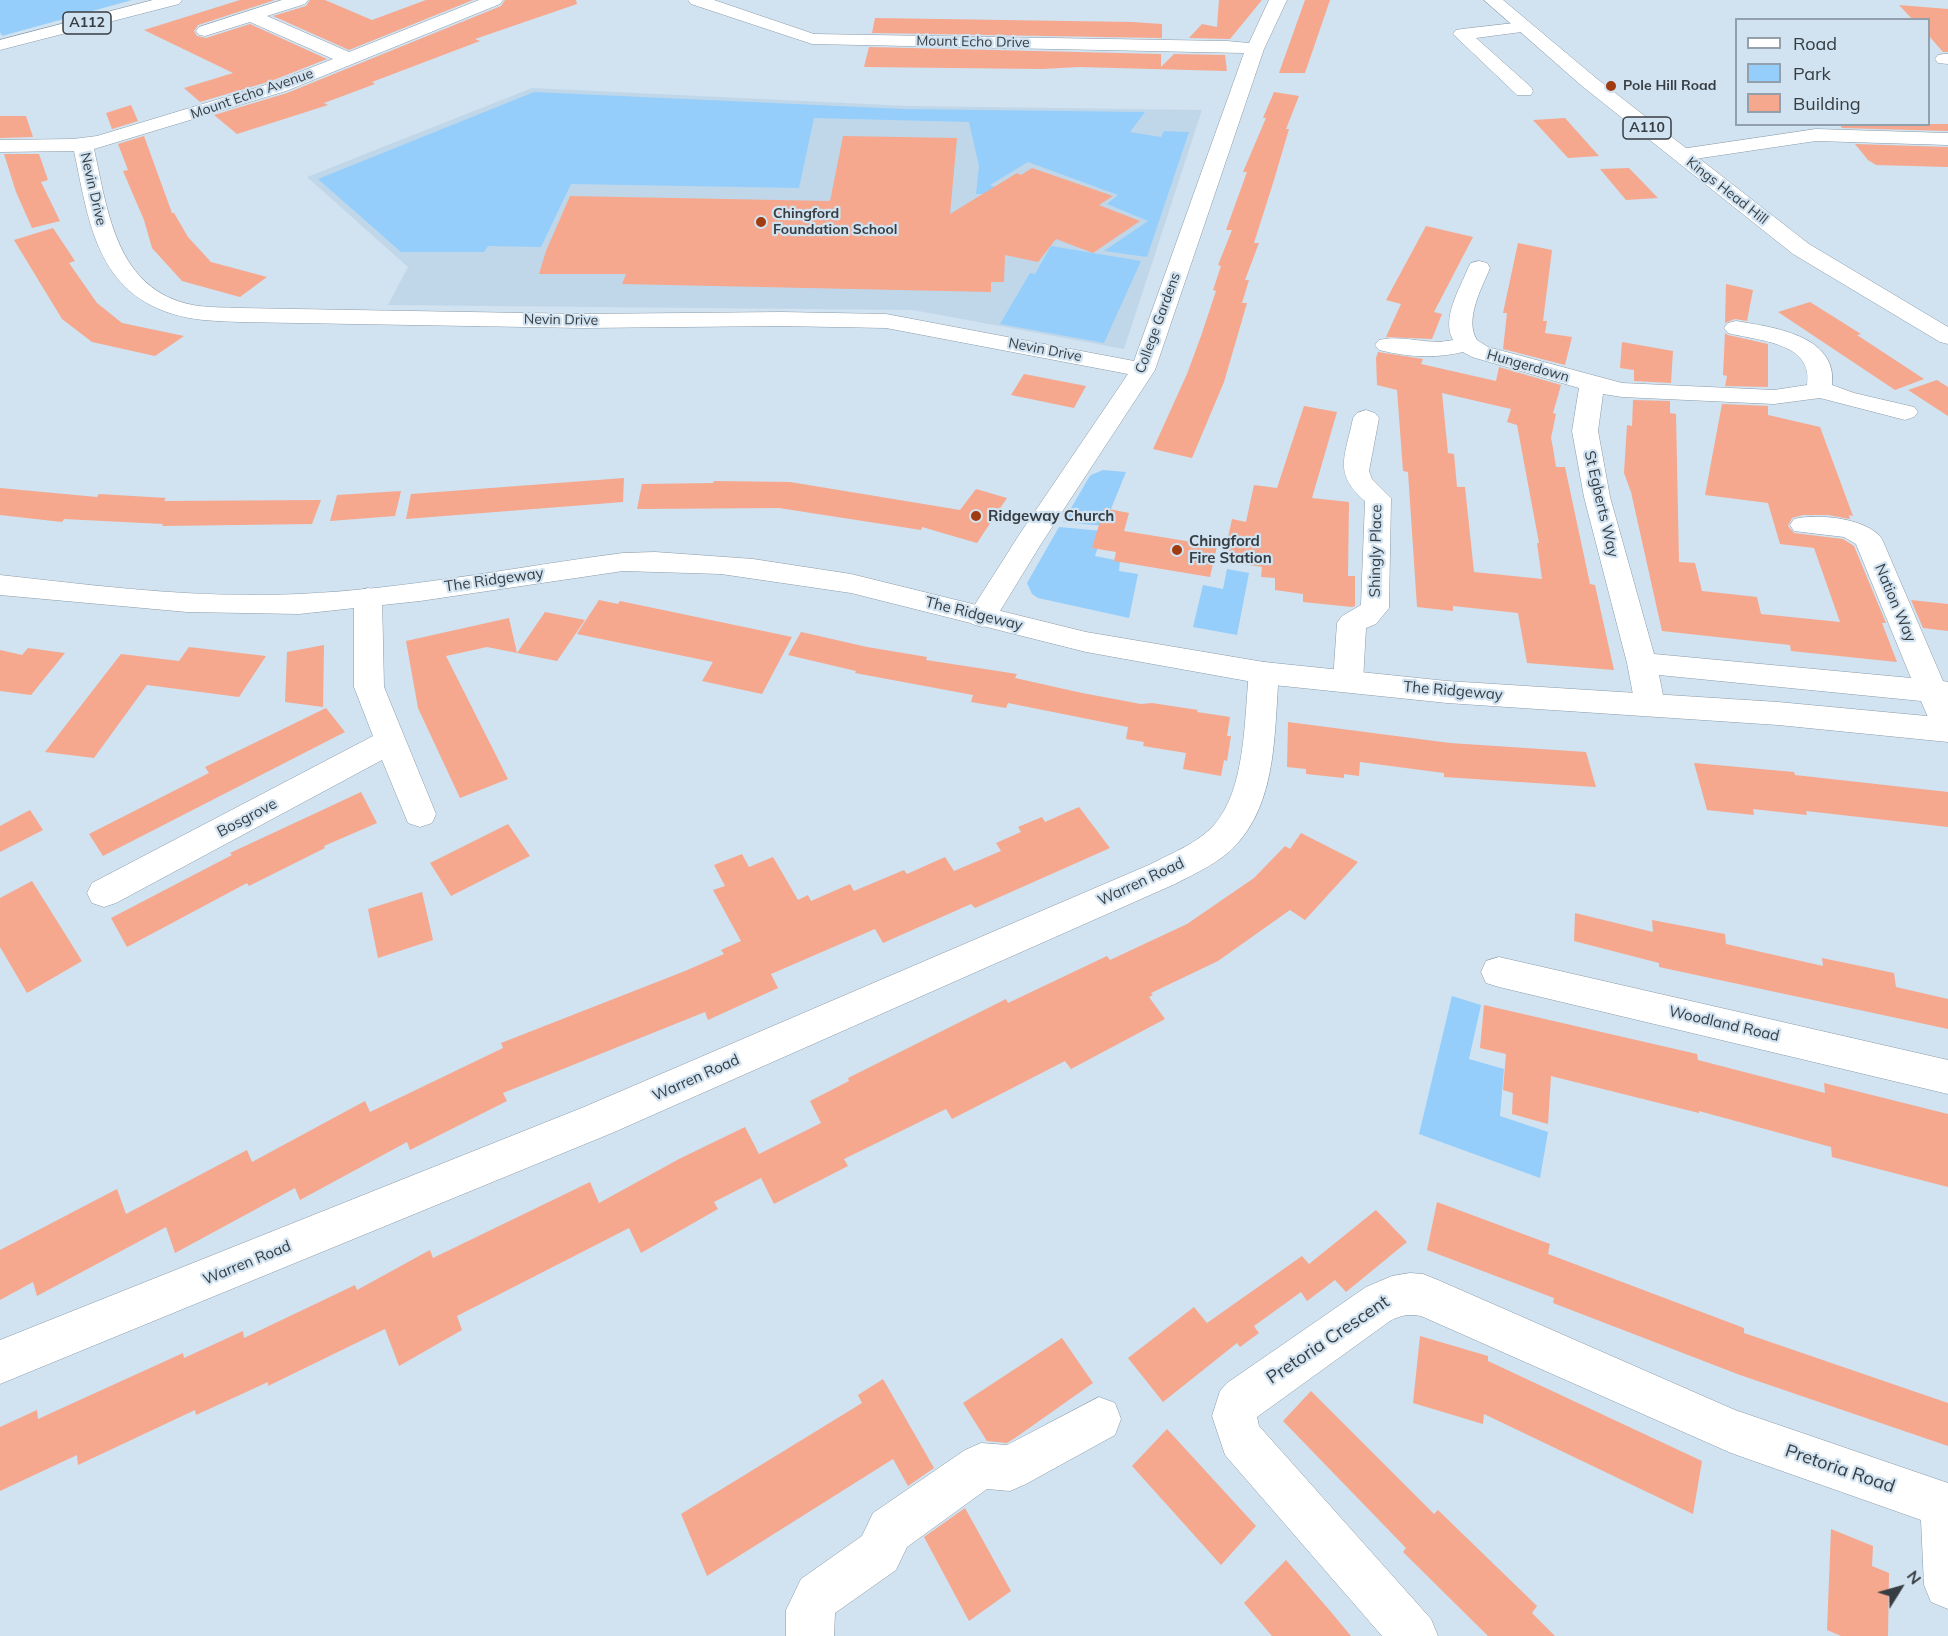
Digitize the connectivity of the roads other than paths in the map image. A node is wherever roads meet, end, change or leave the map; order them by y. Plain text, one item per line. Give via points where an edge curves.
1 (173, 0) edge
2 (299, 0) edge
3 (494, 0) edge
4 (697, 0) edge
5 (1278, 0) edge
6 (1493, 0) edge
7 (752, 2) dead end
8 (727, 11) junction
9 (251, 16) junction
10 (1523, 27) junction
11 (206, 31) dead end
12 (0, 45) edge
13 (1255, 49) junction
14 (349, 59) junction
15 (1524, 91) dead end
16 (1948, 139) edge
17 (83, 144) junction
18 (0, 146) edge
19 (1682, 155) junction
20 (1479, 268) dead end
21 (1736, 328) dead end
22 (1948, 337) edge
23 (1466, 344) junction
24 (1388, 345) dead end
25 (1143, 369) junction
26 (1592, 384) junction
27 (1819, 389) junction
28 (1905, 412) dead end
29 (1366, 418) dead end
30 (1803, 525) dead end
31 (0, 585) edge
32 (368, 598) junction
33 (982, 617) junction
34 (1642, 663) junction
35 (1264, 673) junction
36 (1348, 681) junction
37 (1940, 692) edge
38 (1650, 705) junction
39 (1948, 730) edge
40 (389, 742) junction
41 (420, 814) dead end
42 (104, 894) dead end
43 (1499, 972) dead end
44 (1948, 1077) edge
45 (0, 1362) edge
46 (1099, 1419) dead end
47 (1731, 1431) joint
48 (1946, 1505) edge
49 (1948, 1585) edge
50 (810, 1636) edge
51 (1414, 1636) edge

1 - 12 street, A112
2 - 9 street
3 - 14 street, Mount Echo Avenue
4 - 8 street, Mount Echo Drive
5 - 13 street, College Gardens
6 - 10 street, Kings Head Hill / A110
7 - 8 street
8 - 13 street, Mount Echo Drive via 818,40
9 - 11 street
9 - 14 street
10 - 15 street via 1462,34
10 - 19 street, Kings Head Hill / A110
13 - 25 street, College Gardens
14 - 17 street, Mount Echo Avenue via 279,87
16 - 19 street via 1816,135
17 - 18 street, Mount Echo Avenue
17 - 25 street, Nevin Drive via 105,242 118,267 147,293 186,310 239,315 562,321 886,321
19 - 22 street, Kings Head Hill / A110 via 1804,252
20 - 23 street via 1461,319 1460,332
21 - 27 street via 1788,340 1805,349 1820,368
23 - 24 street via 1437,351
23 - 26 street, Hungerdown via 1480,352
25 - 33 street, College Gardens
26 - 27 street via 1622,390 1774,397
26 - 34 street, St Egberts Way via 1585,431 1597,497
27 - 28 street
29 - 36 street, Shingly Place via 1356,471 1360,483 1377,498 1375,608 1352,623
30 - 37 street, Nation Way via 1849,530 1868,539
31 - 32 street, The Ridgeway via 238,604
32 - 33 street, The Ridgeway via 658,561 747,568 883,590
32 - 40 street via 369,687
33 - 35 street, The Ridgeway via 1086,641
34 - 37 street
34 - 38 street, St Egberts Way
35 - 36 street, The Ridgeway
35 - 45 street, Warren Road via 1247,797 1224,836 1197,856 598,1120
36 - 38 street, The Ridgeway
37 - 39 street, Nation Way
38 - 39 street, The Ridgeway
40 - 41 street
40 - 42 street, Bosgrove
43 - 44 street, Woodland Road
46 - 50 street via 1010,1468 981,1466 891,1530 879,1553 818,1596 810,1610
47 - 48 street, Pretoria Road
47 - 51 street, Pretoria Crescent via 1423,1295 1410,1293 1386,1299 1243,1399 1236,1407 1234,1423 1241,1439
48 - 49 street

